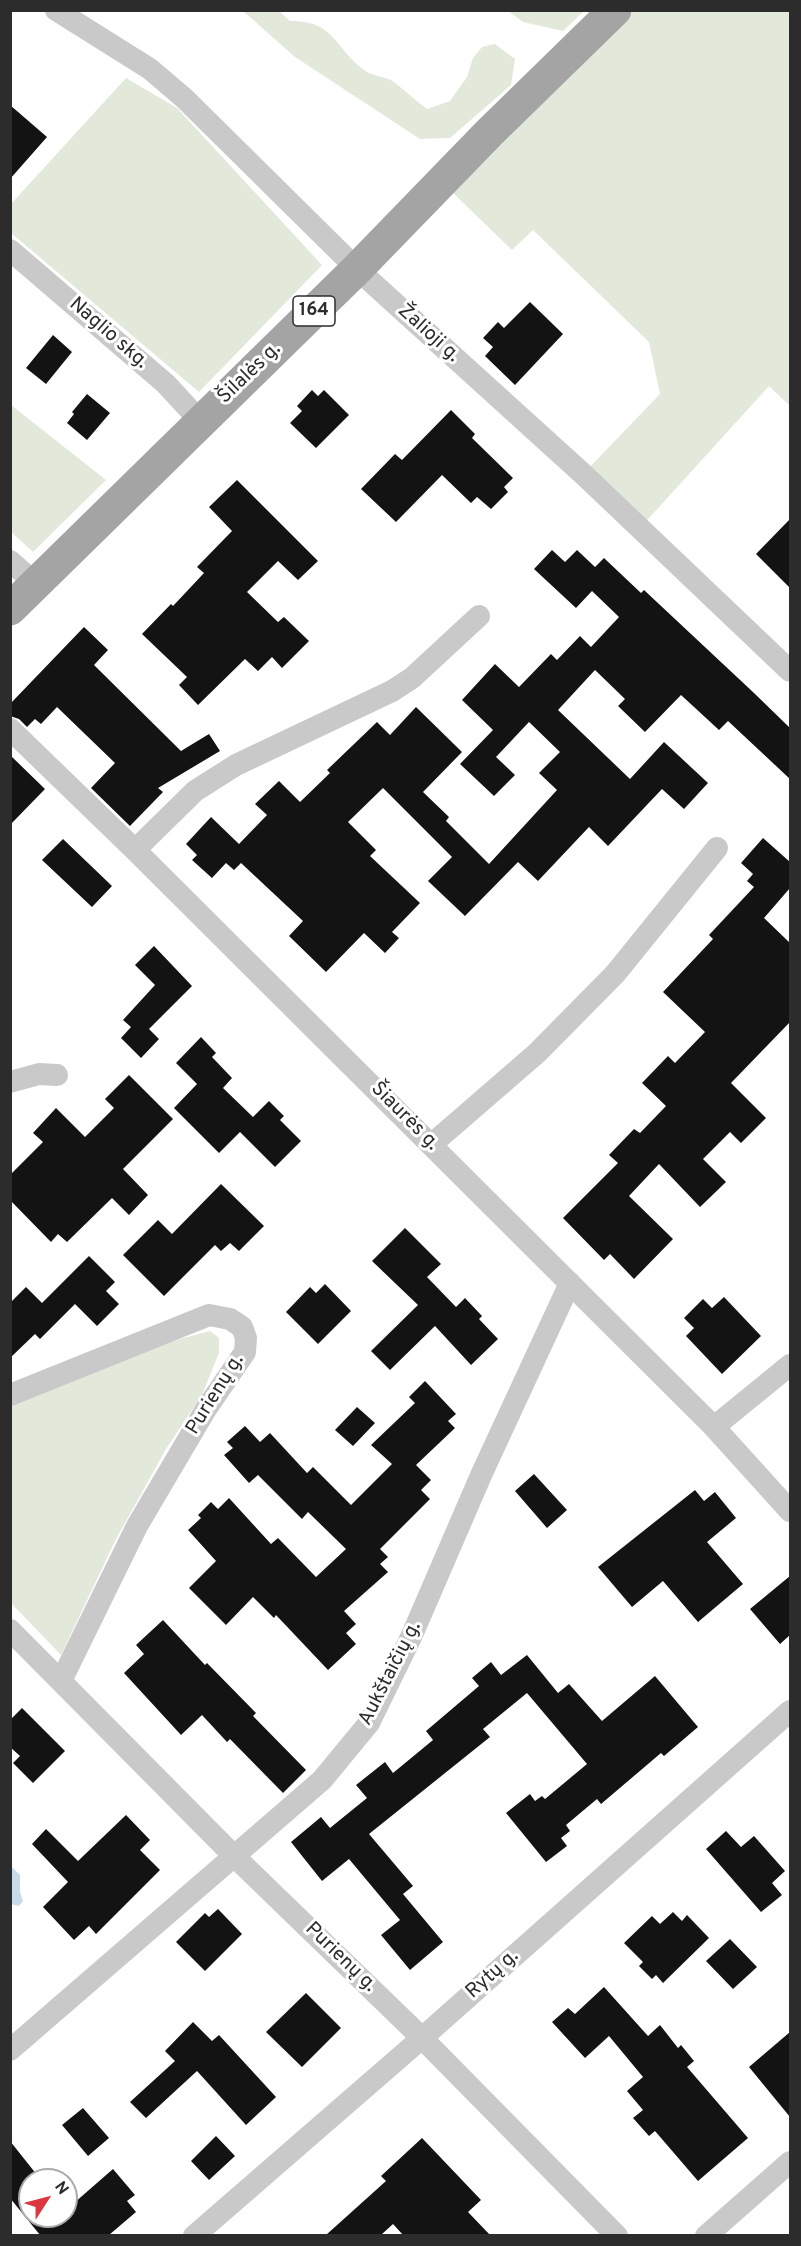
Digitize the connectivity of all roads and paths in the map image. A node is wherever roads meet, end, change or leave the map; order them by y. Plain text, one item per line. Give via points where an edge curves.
1 (56, 10) edge
2 (615, 10) edge
3 (10, 250) edge
4 (357, 268) junction
5 (201, 422) junction
6 (10, 561) edge
7 (36, 584) junction
8 (10, 609) edge
9 (479, 616) dead end
10 (790, 670) edge
11 (10, 729) edge
12 (717, 848) dead end
13 (135, 850) junction
14 (57, 1075) dead end
15 (10, 1082) edge
16 (432, 1144) junction
17 (570, 1282) junction
18 (790, 1365) edge
19 (10, 1395) edge
20 (714, 1427) junction
21 (790, 1511) edge
22 (11, 1631) edge
23 (61, 1681) junction
24 (790, 1711) edge
25 (234, 1856) junction
26 (422, 2038) junction
27 (10, 2050) edge
28 (790, 2162) edge
29 (194, 2235) edge
30 (617, 2235) edge
31 (706, 2235) edge

1 - 4 street, Žalioji g. via 150,69 184,98
2 - 4 main road, Šilalės g. / 164
3 - 5 street, Naglio skg. via 165,384
4 - 5 main road, Šilalės g. / 164
4 - 10 street, Žalioji g.
5 - 7 main road, Šilalės g. / 164
6 - 7 street
7 - 8 main road, Šilalės g. / 164
9 - 13 street via 392,692 236,765 195,791
11 - 13 street, Šiaurės g.
12 - 16 street via 615,974 537,1053
13 - 16 street, Šiaurės g.
14 - 15 street via 39,1074
16 - 17 street, Šiaurės g.
17 - 20 street, Šiaurės g.
17 - 25 street, Aukštaičių g. via 369,1723 322,1780
18 - 20 street
19 - 23 street, Purienų g. via 209,1316 230,1319 242,1327 246,1338 245,1352 206,1409 137,1526
20 - 21 street, Šiaurės g.
22 - 23 street, Purienų g.
23 - 25 street, Purienų g.
24 - 26 street, Rytų g.
25 - 26 street, Purienų g.
25 - 27 street, Aukštaičių g.
26 - 29 street, Rytų g.
26 - 30 street, Purienų g.
28 - 31 street

